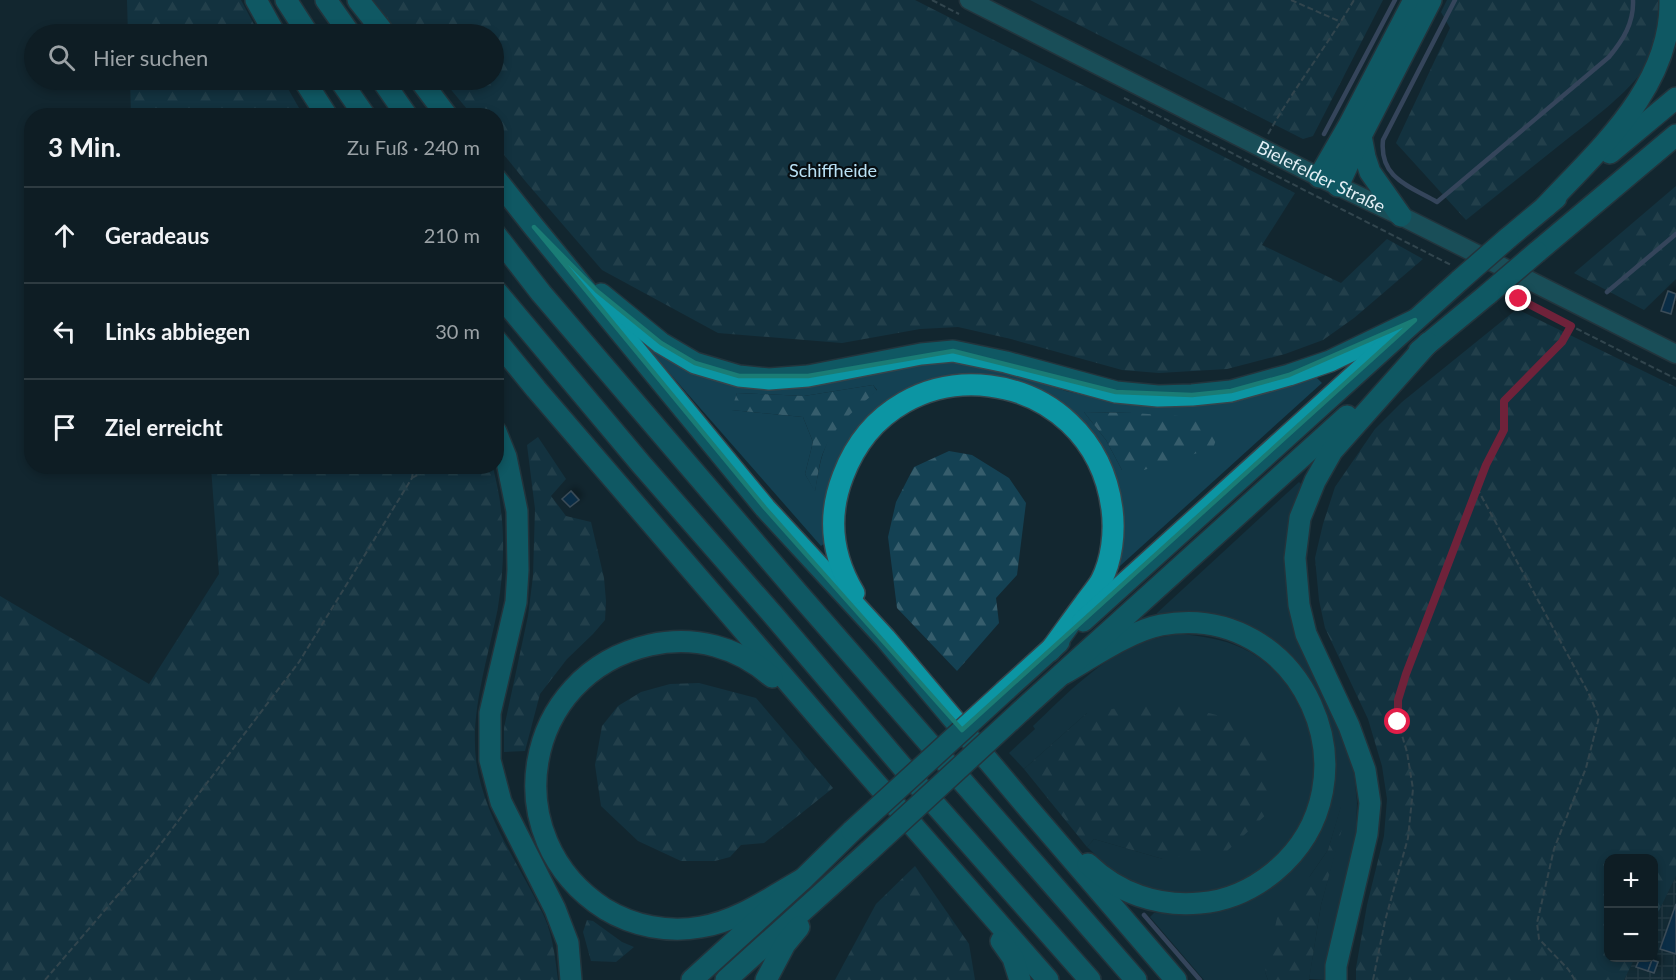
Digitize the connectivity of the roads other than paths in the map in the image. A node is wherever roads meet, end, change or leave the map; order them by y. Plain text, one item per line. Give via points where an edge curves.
1 (256, 0) edge
2 (286, 0) edge
3 (327, 0) edge
4 (358, 0) edge
5 (1413, 0) edge
6 (1431, 0) edge
7 (1670, 0) edge
8 (966, 8) edge
9 (269, 24) edge
10 (302, 24) edge
11 (343, 24) edge
12 (377, 24) edge
13 (310, 90) edge
14 (347, 90) edge
15 (389, 90) edge
16 (428, 90) edge
17 (1676, 98) edge
18 (322, 108) edge
19 (359, 108) edge
20 (401, 108) edge
21 (441, 108) edge
22 (1676, 135) edge
23 (1361, 136) junction
24 (1328, 181) junction
25 (504, 189) edge
26 (1545, 207) junction
27 (1401, 216) junction
28 (534, 227) junction
29 (504, 245) edge
30 (504, 301) edge
31 (1415, 321) junction
32 (1428, 343) junction
33 (504, 350) edge
34 (1676, 354) edge
35 (504, 452) edge
36 (885, 638) junction
37 (1050, 651) junction
38 (1063, 674) junction
39 (825, 725) junction
40 (1028, 808) junction
41 (802, 879) junction
42 (834, 882) junction
43 (971, 892) junction
44 (571, 980) edge
45 (692, 980) edge
46 (726, 980) edge
47 (766, 980) edge
48 (1020, 980) edge
49 (1048, 980) edge
50 (1090, 980) edge
51 (1136, 980) edge
52 (1176, 980) edge
53 (1336, 980) edge

1 - 9 highway
2 - 10 highway
3 - 11 highway
4 - 12 highway
5 - 24 highway via 1349,125
6 - 23 highway
7 - 26 highway via 1664,46 1646,88 1616,132
8 - 24 main road, Bielefelder Straße
13 - 18 highway
14 - 19 highway
15 - 20 highway
16 - 21 highway
17 - 26 highway
22 - 32 highway, bridge via 1537,252 1498,294
23 - 24 highway
23 - 27 highway via 1370,172
24 - 27 main road, Bielefelder Straße
25 - 28 highway
26 - 31 highway, bridge via 1458,274
27 - 34 main road, Bielefelder Straße
28 - 31 highway via 597,291 662,343 695,363 739,376 808,376 953,351 1116,392 1192,395 1232,391 1289,375 1330,361
28 - 36 highway via 765,508
29 - 51 highway via 789,583
30 - 50 highway via 641,465
31 - 37 highway
32 - 38 highway
32 - 53 highway via 1332,451 1300,518 1295,558 1306,634 1353,737 1365,770 1370,803
33 - 39 highway
35 - 44 highway via 517,511 518,570 516,602 490,713 490,760 501,802 568,943
36 - 37 highway via 854,592 837,552 834,518 846,468 869,432 901,404 949,386 983,385 1031,397 1060,415 1083,438 1106,483 1112,515 1107,565 1101,580
36 - 40 highway
37 - 41 highway, bridge
38 - 40 highway via 1159,625 1194,623 1244,636 1280,660 1307,694 1324,743 1322,795 1303,841 1275,872 1239,894 1190,904 1157,901 1125,891 1095,871
38 - 42 highway, bridge
39 - 41 highway via 744,657 697,641 661,642 623,653 576,685 547,729 538,763 536,803 552,854 572,883 615,915 667,929 702,927 738,915
39 - 43 highway
40 - 52 highway
41 - 45 highway
42 - 46 highway
42 - 47 highway via 785,944
43 - 48 highway via 1013,958
43 - 49 highway

